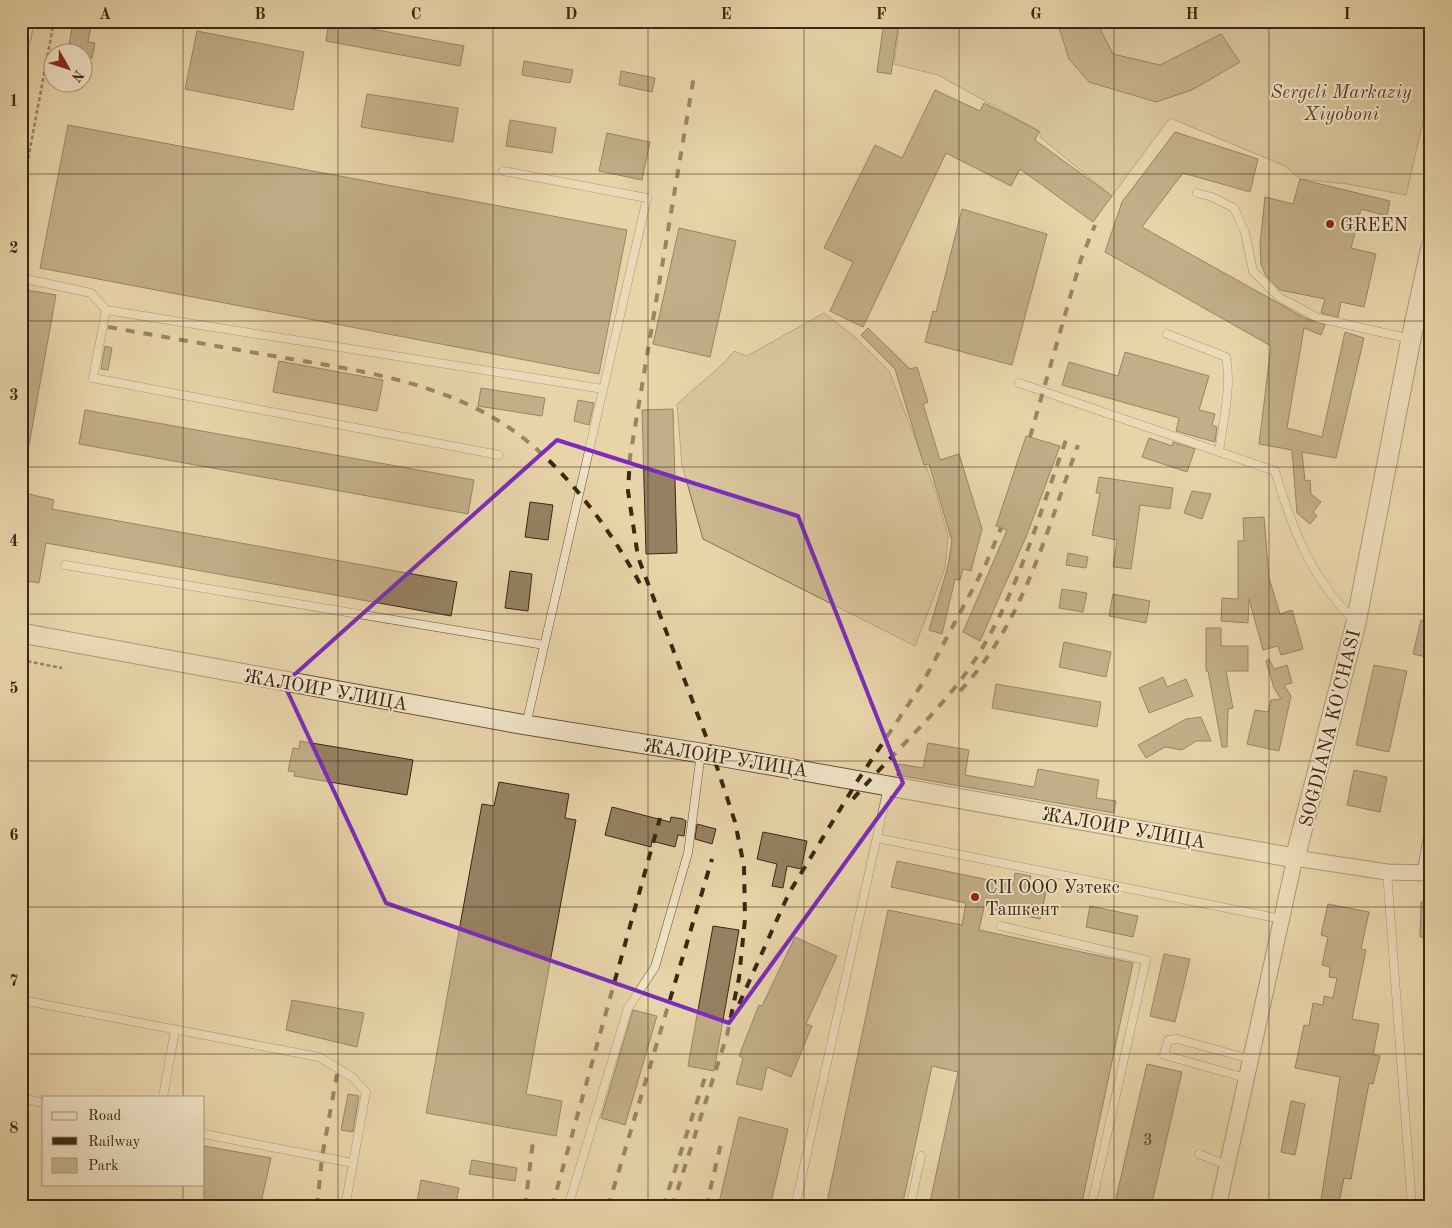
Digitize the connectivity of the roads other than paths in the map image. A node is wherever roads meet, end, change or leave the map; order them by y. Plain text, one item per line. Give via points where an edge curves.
1 (24, 21) edge
2 (21, 38) edge
3 (503, 171) dead end
4 (1197, 193) dead end
5 (1431, 247) edge
6 (21, 278) edge
7 (106, 310) junction
8 (1167, 334) dead end
9 (1411, 339) junction
10 (1019, 383) dead end
11 (603, 389) junction
12 (1218, 452) junction
13 (499, 455) dead end
14 (66, 565) dead end
15 (1356, 622) junction
16 (21, 633) edge
17 (544, 645) junction
18 (526, 725) junction
19 (701, 753) junction
20 (888, 786) junction
21 (877, 838) junction
22 (1431, 840) edge
23 (1296, 858) junction
24 (1387, 872) junction
25 (1428, 872) edge
26 (1281, 918) junction
27 (1001, 926) dead end
28 (21, 1000) edge
29 (175, 1030) junction
30 (1250, 1059) junction
31 (1246, 1078) junction
32 (163, 1096) edge
33 (21, 1098) edge
34 (42, 1103) edge
35 (205, 1134) edge
36 (1199, 1154) dead end
37 (922, 1156) dead end
38 (353, 1163) junction
39 (1227, 1165) junction
40 (345, 1207) edge
41 (568, 1207) edge
42 (795, 1207) edge
43 (910, 1207) edge
44 (1092, 1207) edge
45 (1218, 1207) edge
46 (1412, 1207) edge

1 - 2 street
3 - 11 lane via 647,198
4 - 9 lane via 1234,208 1245,232 1253,271 1279,297 1318,318
5 - 9 street, SOGDIANA KO'CHASI
6 - 7 lane via 91,293
7 - 11 lane
7 - 13 lane via 93,378
8 - 12 lane via 1226,357 1226,401
9 - 15 street, SOGDIANA KO'CHASI
10 - 12 lane
11 - 17 lane
12 - 15 lane via 1275,471 1290,522 1315,572 1337,604
14 - 17 lane
15 - 23 street, SOGDIANA KO'CHASI
16 - 18 street, ЖАЛОИР УЛИЦА
17 - 18 lane
18 - 19 street, ЖАЛОИР УЛИЦА
19 - 20 street, ЖАЛОИР УЛИЦА
19 - 41 lane via 688,853 655,967 628,1008
20 - 21 lane
20 - 23 street, ЖАЛОИР УЛИЦА
21 - 26 lane
21 - 42 lane
22 - 25 street
23 - 24 street, ЖАЛОИР УЛИЦА
23 - 26 street, SOGDIANA KO'CHASI
24 - 25 street, ЖАЛОИР УЛИЦА
24 - 46 lane
26 - 30 street, SOGDIANA KO'CHASI
27 - 44 lane via 1146,960
28 - 29 lane
29 - 32 lane
29 - 38 lane via 319,1057 352,1077 366,1092
30 - 31 street, SOGDIANA KO'CHASI
30 - 31 lane via 1177,1039 1168,1040 1164,1049 1164,1054
31 - 39 street, SOGDIANA KO'CHASI
33 - 34 lane
35 - 38 lane
36 - 39 lane
37 - 43 lane
38 - 40 lane
39 - 45 street, SOGDIANA KO'CHASI

